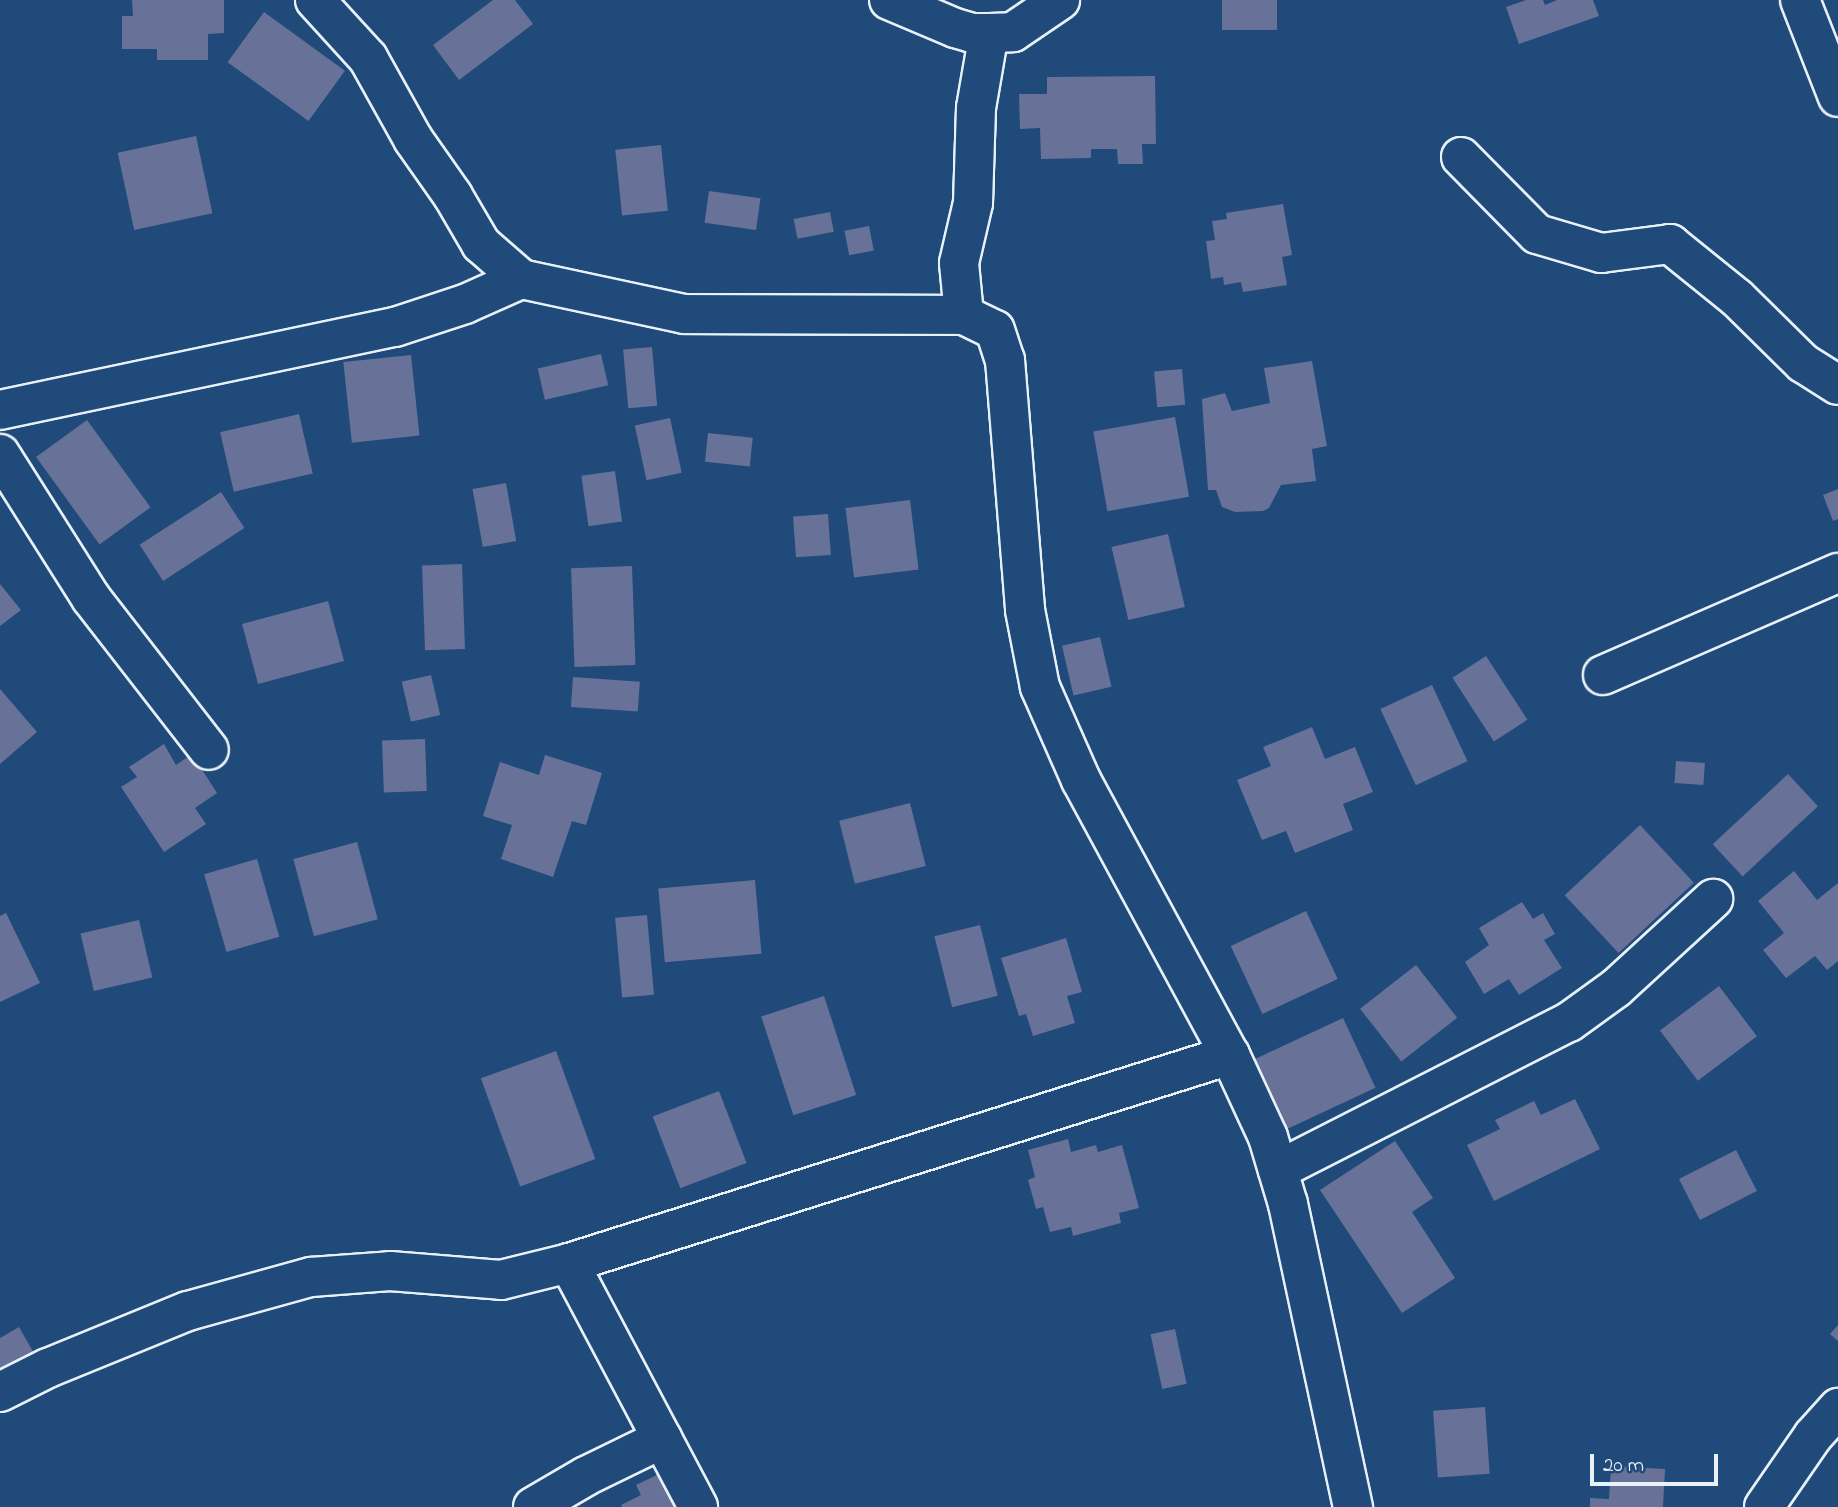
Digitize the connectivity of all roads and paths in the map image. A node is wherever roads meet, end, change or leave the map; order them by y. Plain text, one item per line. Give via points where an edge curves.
1 (315, 0) edge
2 (889, 0) edge
3 (1060, 0) edge
4 (1800, 0) edge
5 (989, 33) junction
6 (1838, 97) edge
7 (1461, 157) dead end
8 (521, 279) junction
9 (964, 315) junction
10 (1838, 385) edge
11 (0, 410) edge
12 (0, 454) edge
13 (1838, 573) edge
14 (1603, 676) dead end
15 (209, 750) dead end
16 (1713, 899) dead end
17 (1230, 1055) junction
18 (1278, 1170) junction
19 (569, 1263) junction
20 (0, 1392) edge
21 (1838, 1408) edge
22 (662, 1439) junction
23 (533, 1507) edge
24 (698, 1507) edge
25 (1353, 1507) edge
26 (1765, 1507) edge

1 - 8 street via 368,58 413,139 481,244
2 - 5 street via 955,28
3 - 5 street via 1013,32
4 - 6 street
5 - 9 street via 976,108 973,203 960,263
7 - 10 street via 1537,234 1601,253 1670,244 1737,298 1803,363
8 - 9 street via 684,314
8 - 11 street via 395,327
9 - 17 street via 995,330 1005,360 1025,610 1040,687 1081,780
12 - 15 street via 91,598
13 - 14 street
16 - 18 street via 1616,988 1569,1021
17 - 18 street
17 - 19 street
18 - 25 street
19 - 20 street via 501,1280 390,1271 311,1277 187,1311
19 - 22 street
21 - 26 street via 1813,1436
22 - 23 street
22 - 24 street

